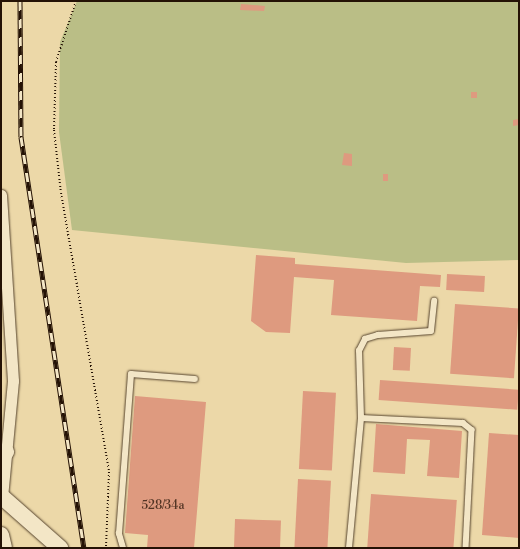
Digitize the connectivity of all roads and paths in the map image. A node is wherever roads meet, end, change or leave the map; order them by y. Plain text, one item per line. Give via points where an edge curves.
1 (76, 1) edge
2 (1, 195) edge
3 (434, 301) dead end
4 (195, 379) dead end
5 (361, 418) junction
6 (4, 455) edge
7 (2, 496) edge
8 (1, 502) edge
9 (1, 535) edge
10 (4, 548) edge
11 (60, 548) edge
12 (106, 548) edge
13 (122, 548) edge
14 (349, 548) edge
15 (466, 548) edge

1 - 12 path via 56,62 54,130 61,193 109,472
2 - 6 street via 13,381
3 - 5 lane via 431,331 365,339 359,351
4 - 13 lane via 131,374 119,534
5 - 14 lane
5 - 15 lane via 463,423 472,430
6 - 7 street
7 - 8 main road
7 - 11 main road
9 - 10 main road

